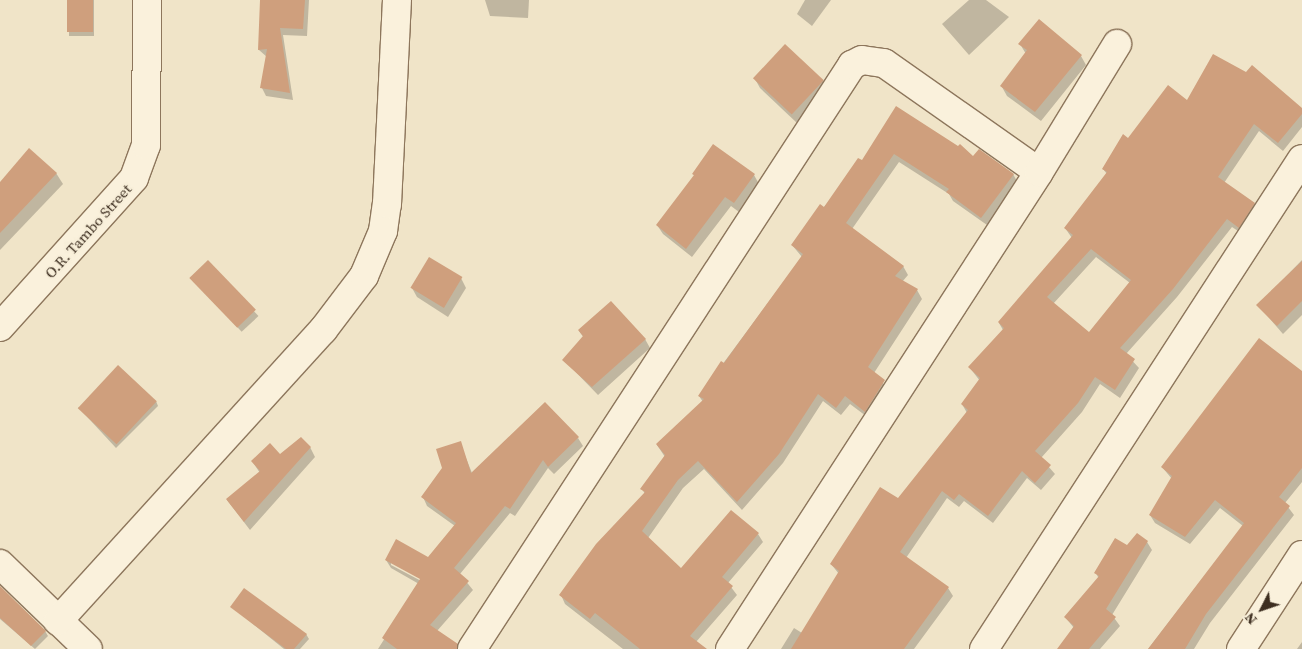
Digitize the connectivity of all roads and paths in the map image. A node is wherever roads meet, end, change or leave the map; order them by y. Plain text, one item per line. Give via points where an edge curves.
1 (147, 0) edge
2 (397, 0) edge
3 (1117, 44) dead end
4 (1302, 159) edge
5 (1040, 172) junction
6 (0, 328) edge
7 (1302, 555) edge
8 (0, 564) edge
9 (58, 621) junction
10 (88, 649) edge
11 (472, 649) edge
12 (730, 649) edge
13 (984, 649) edge
14 (1241, 649) edge

1 - 6 street, O.R. Tambo Street via 146,145 134,178
2 - 9 street via 383,231 364,276 323,330
3 - 5 street
4 - 13 street
5 - 11 street via 884,62 862,60 852,65
5 - 12 street
7 - 14 street
8 - 9 street
9 - 10 street

